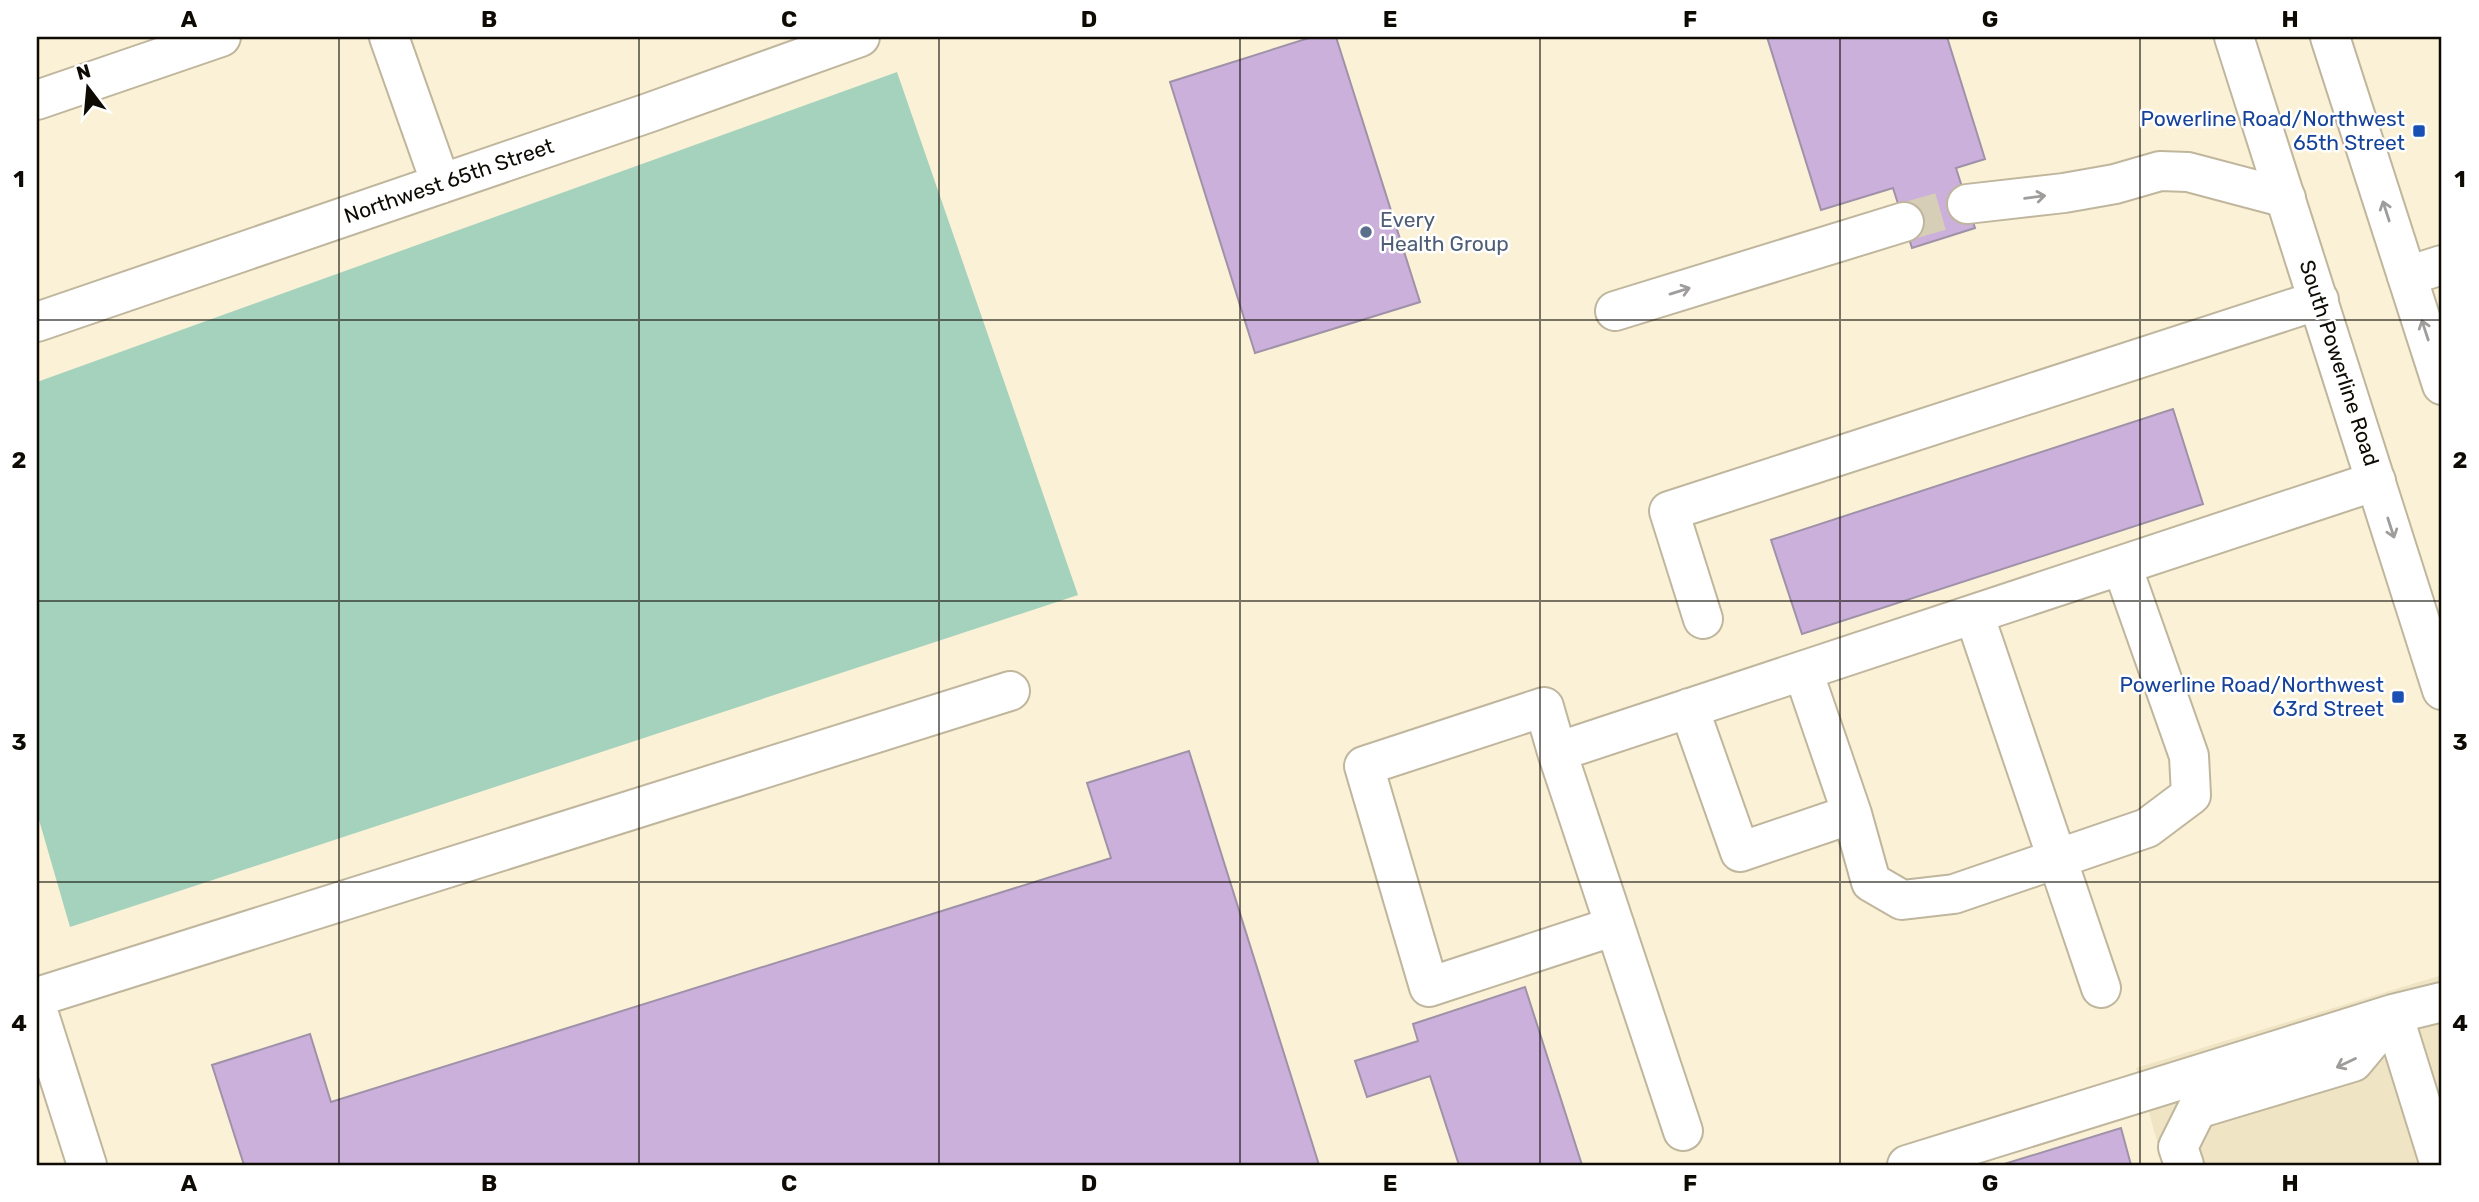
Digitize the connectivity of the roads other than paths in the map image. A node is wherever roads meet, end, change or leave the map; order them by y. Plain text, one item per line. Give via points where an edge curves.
1 (221, 37) edge
2 (389, 37) edge
3 (860, 37) edge
4 (2234, 37) edge
5 (2330, 37) edge
6 (37, 100) edge
7 (441, 184) junction
8 (2286, 198) junction
9 (1967, 204) tunnel mouth
10 (1904, 222) tunnel mouth
11 (2425, 270) edge
12 (2319, 300) junction
13 (1615, 311) dead end
14 (37, 322) edge
15 (2442, 385) edge
16 (2376, 481) junction
17 (2122, 566) junction
18 (1974, 614) junction
19 (1703, 619) dead end
20 (1803, 671) junction
21 (2442, 690) edge
22 (1010, 691) dead end
23 (1689, 708) junction
24 (1558, 752) junction
25 (1852, 814) junction
26 (2057, 858) junction
27 (1615, 926) junction
28 (2101, 988) dead end
29 (37, 997) edge
30 (2442, 1002) edge
31 (37, 1008) edge
32 (2393, 1014) junction
33 (1683, 1131) dead end
34 (87, 1165) edge
35 (1907, 1165) edge
36 (2184, 1165) edge
37 (2440, 1165) edge

1 - 6 main road
2 - 7 main road
3 - 7 main road, Northwest 65th Street
4 - 8 main road, South Powerline Road
11 -> 5 main road
7 - 14 main road, Northwest 65th Street
9 -> 8 main road via 2076,191 2161,171 2188,172
8 - 12 main road, South Powerline Road
13 -> 10 main road
15 -> 11 main road
12 - 16 main road, South Powerline Road
12 - 19 main road via 1670,511
16 - 17 main road
16 -> 21 main road, South Powerline Road
17 - 18 main road
17 - 26 main road via 2189,756 2192,794 2147,828
18 - 20 main road
18 - 26 main road
20 - 23 main road
20 - 25 main road
22 - 29 main road
23 - 24 main road
23 - 25 main road via 1740,852
24 - 27 main road
24 - 27 main road via 1544,707 1364,766 1429,987
25 - 26 main road via 1871,882 1902,901 1954,894
26 - 28 main road
27 - 33 main road
30 - 32 main road
31 - 34 main road
32 - 35 main road
32 -> 36 main road via 2353,1062 2197,1109 2178,1147
32 - 37 main road

